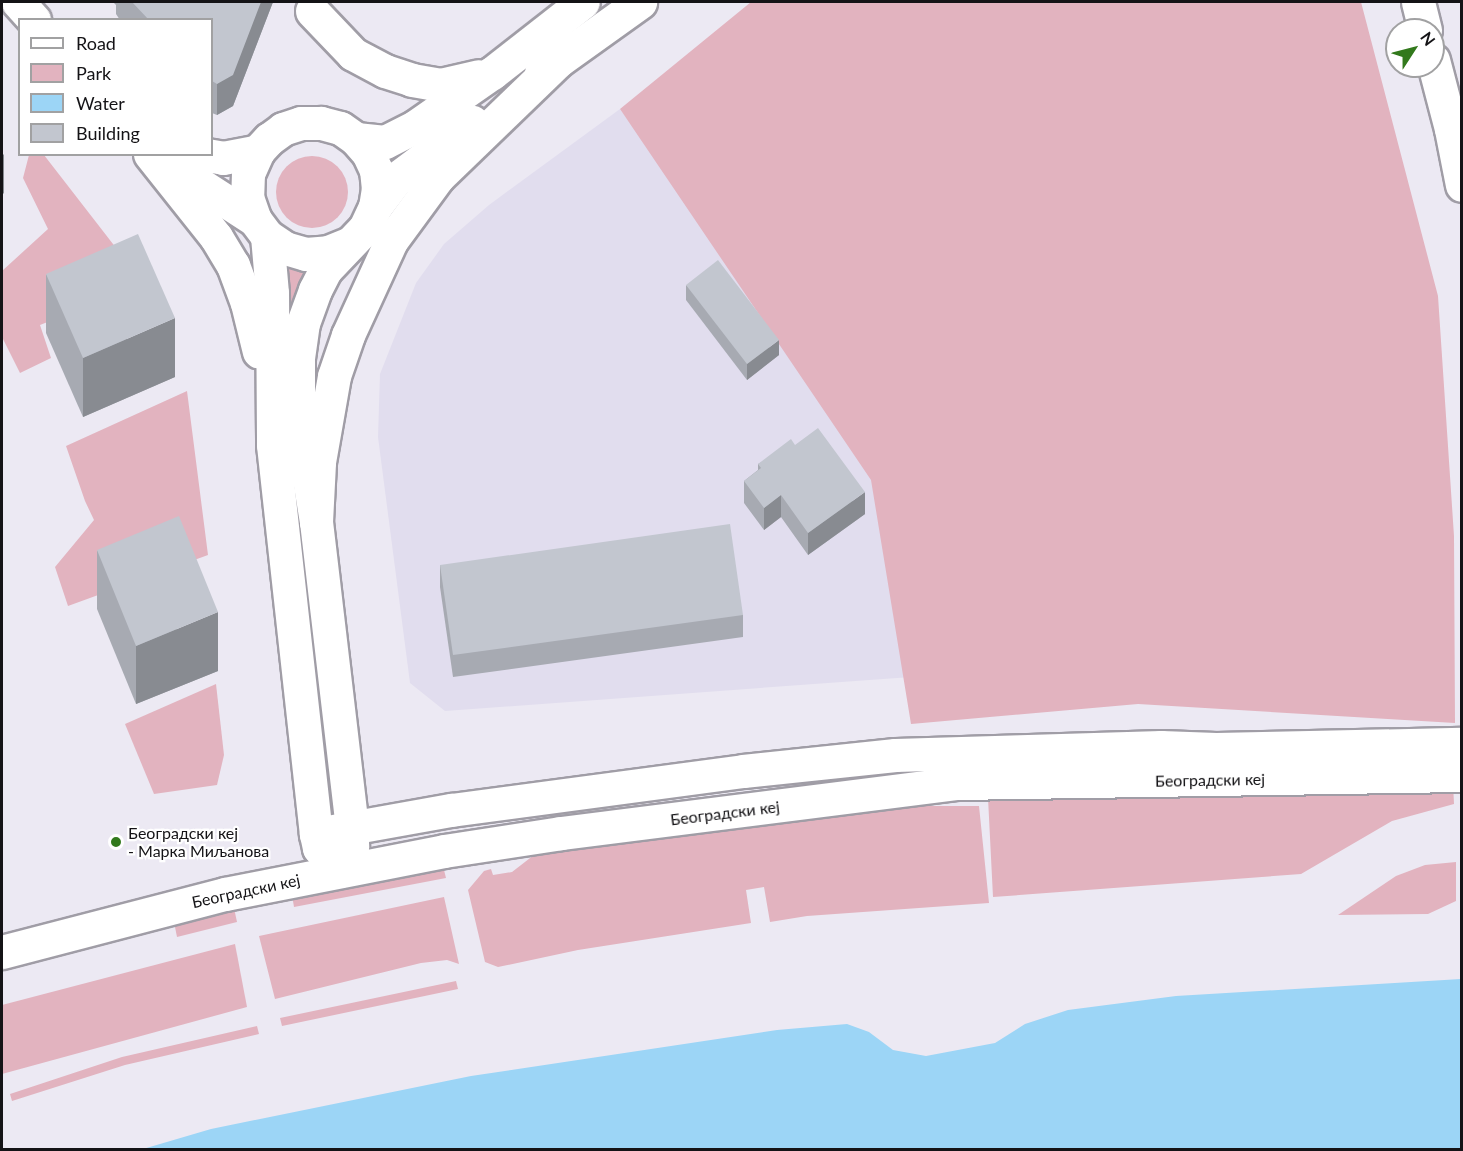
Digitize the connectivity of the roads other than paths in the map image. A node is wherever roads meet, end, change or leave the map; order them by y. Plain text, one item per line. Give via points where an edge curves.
1 (18, 2) edge
2 (583, 2) edge
3 (640, 2) edge
4 (1418, 2) edge
5 (312, 11) dead end
6 (32, 18) edge
7 (1422, 18) edge
8 (560, 59) junction
9 (492, 73) junction
10 (1438, 78) edge
11 (356, 139) junction
12 (258, 151) junction
13 (152, 156) edge
14 (164, 156) edge
15 (212, 156) edge
16 (1461, 185) edge
17 (375, 207) junction
18 (261, 228) junction
19 (348, 244) junction
20 (271, 406) junction
21 (316, 522) junction
22 (1461, 744) edge
23 (1461, 776) edge
24 (352, 828) junction
25 (316, 834) junction
26 (340, 871) junction
27 (2, 952) edge

1 - 6 main road
2 - 9 main road
3 - 8 main road
4 - 7 main road
5 - 9 main road via 353,54 412,80 440,85
8 - 17 main road via 409,168
8 - 21 main road via 438,177 391,241 348,335 334,376 319,462
9 - 11 main road via 395,138 385,142
10 - 16 main road
11 - 12 main road via 340,128 301,123 283,129
11 - 17 main road via 376,170
12 - 15 main road via 223,158
12 - 18 main road via 248,173 247,197
13 - 20 main road via 216,237 233,265 248,303
14 - 18 main road
17 - 19 main road via 365,228
18 - 19 main road via 285,248 306,254 328,252
18 - 20 main road via 272,293
19 - 21 main road via 325,270 315,290 303,323 298,358 298,410
20 - 25 main road
21 - 24 main road
22 - 24 main road, Београдски кеј via 894,755 484,805
23 - 26 main road, Београдски кеј via 957,783 561,833
24 - 25 main road, Београдски кеј
24 - 26 main road via 352,846
25 - 26 main road via 319,848
26 - 27 main road, Београдски кеј via 225,894

